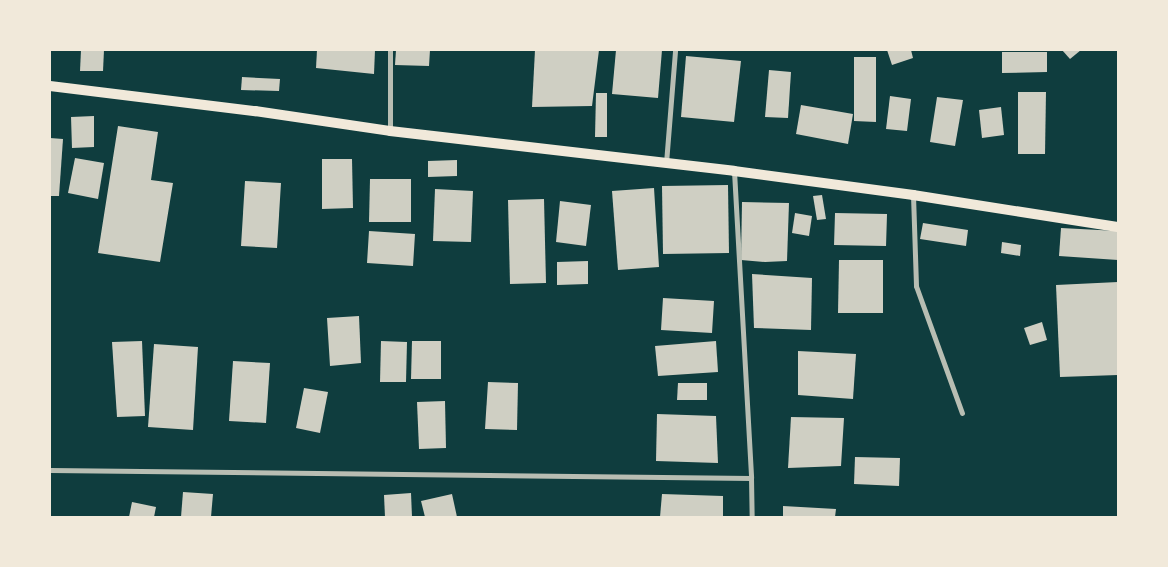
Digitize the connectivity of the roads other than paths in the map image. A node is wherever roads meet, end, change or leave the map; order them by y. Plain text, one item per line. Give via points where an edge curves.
1 (390, 50) edge
2 (675, 50) edge
3 (50, 86) edge
4 (390, 131) junction
5 (666, 163) junction
6 (734, 171) junction
7 (913, 195) junction
8 (1118, 227) edge
9 (962, 413) dead end
10 (50, 470) edge
11 (752, 478) junction
12 (752, 517) edge

1 - 4 street
2 - 5 street
3 - 4 main road
4 - 5 main road
5 - 6 main road
6 - 7 main road
6 - 11 street
7 - 8 main road
7 - 9 street via 916,286
10 - 11 street
11 - 12 street

